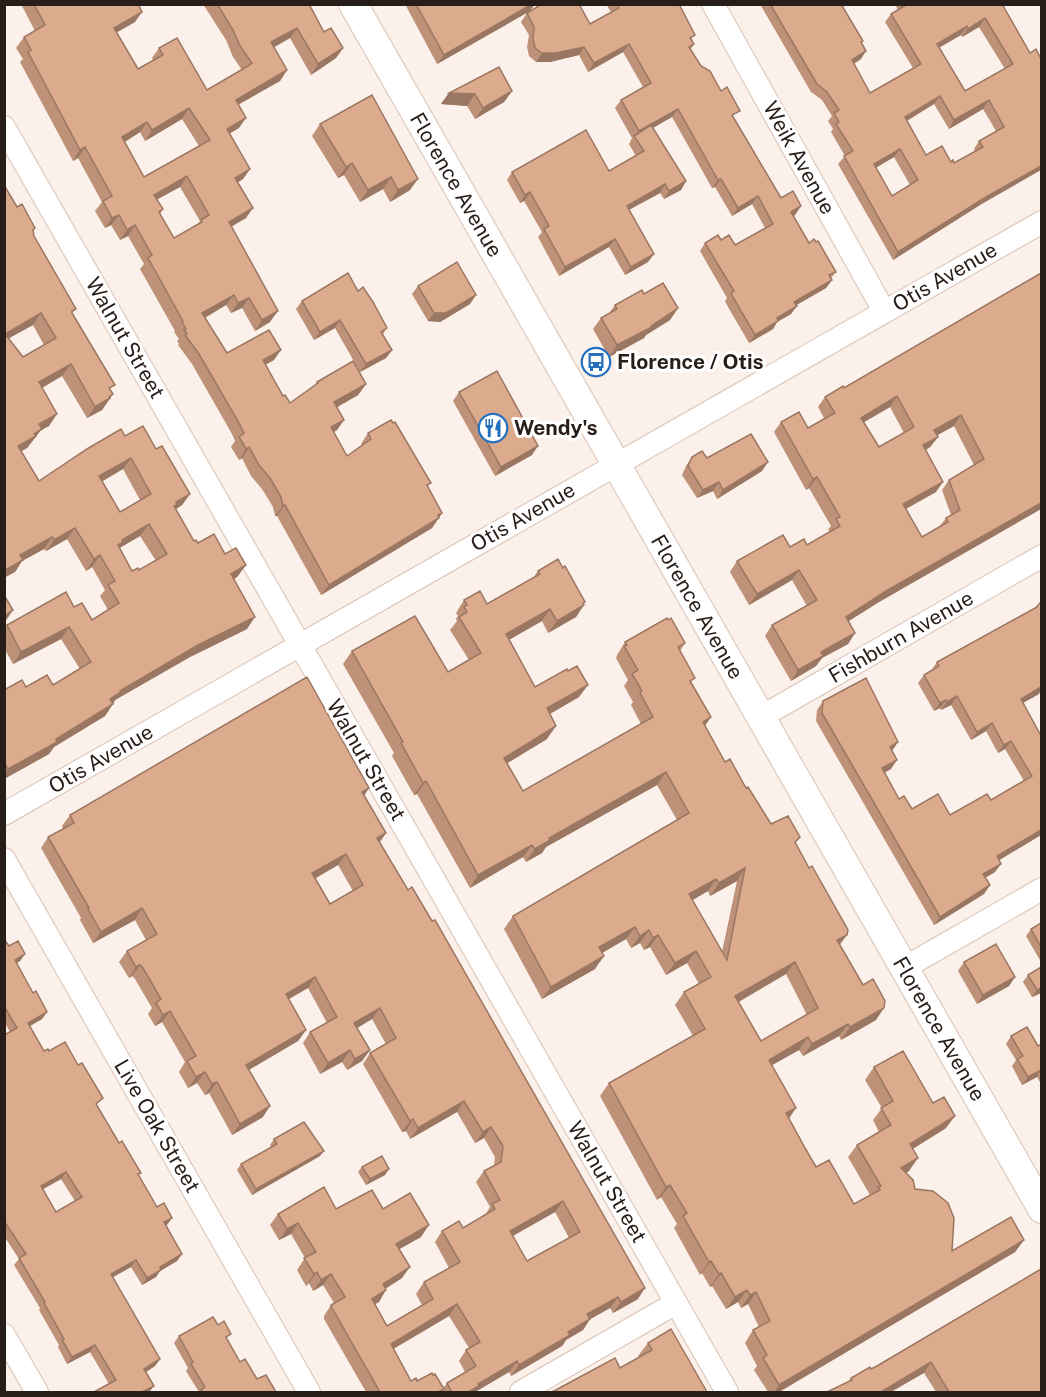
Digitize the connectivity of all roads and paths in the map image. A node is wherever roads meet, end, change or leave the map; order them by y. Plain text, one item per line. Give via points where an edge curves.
1 (353, 4) edge
2 (713, 4) edge
3 (4, 127) edge
4 (1041, 222) edge
5 (884, 311) junction
6 (616, 464) junction
7 (1041, 556) edge
8 (300, 645) junction
9 (761, 717) junction
10 (4, 814) edge
11 (4, 859) edge
12 (1041, 889) edge
13 (904, 968) junction
14 (1041, 1209) edge
15 (676, 1303) junction
16 (4, 1335) edge
17 (37, 1392) edge
18 (309, 1392) edge
19 (521, 1392) edge
20 (727, 1392) edge

1 - 6 main road, Florence Avenue
2 - 5 street, Weik Avenue
3 - 8 street, Walnut Street
4 - 5 street, Otis Avenue
5 - 6 street, Otis Avenue
6 - 8 street, Otis Avenue
6 - 9 main road, Florence Avenue
7 - 9 street, Fishburn Avenue
8 - 10 street, Otis Avenue
8 - 15 street, Walnut Street
9 - 13 main road, Florence Avenue
11 - 18 street, Live Oak Street
12 - 13 street
13 - 14 main road, Florence Avenue
15 - 19 street
15 - 20 street, Walnut Street
16 - 17 street

